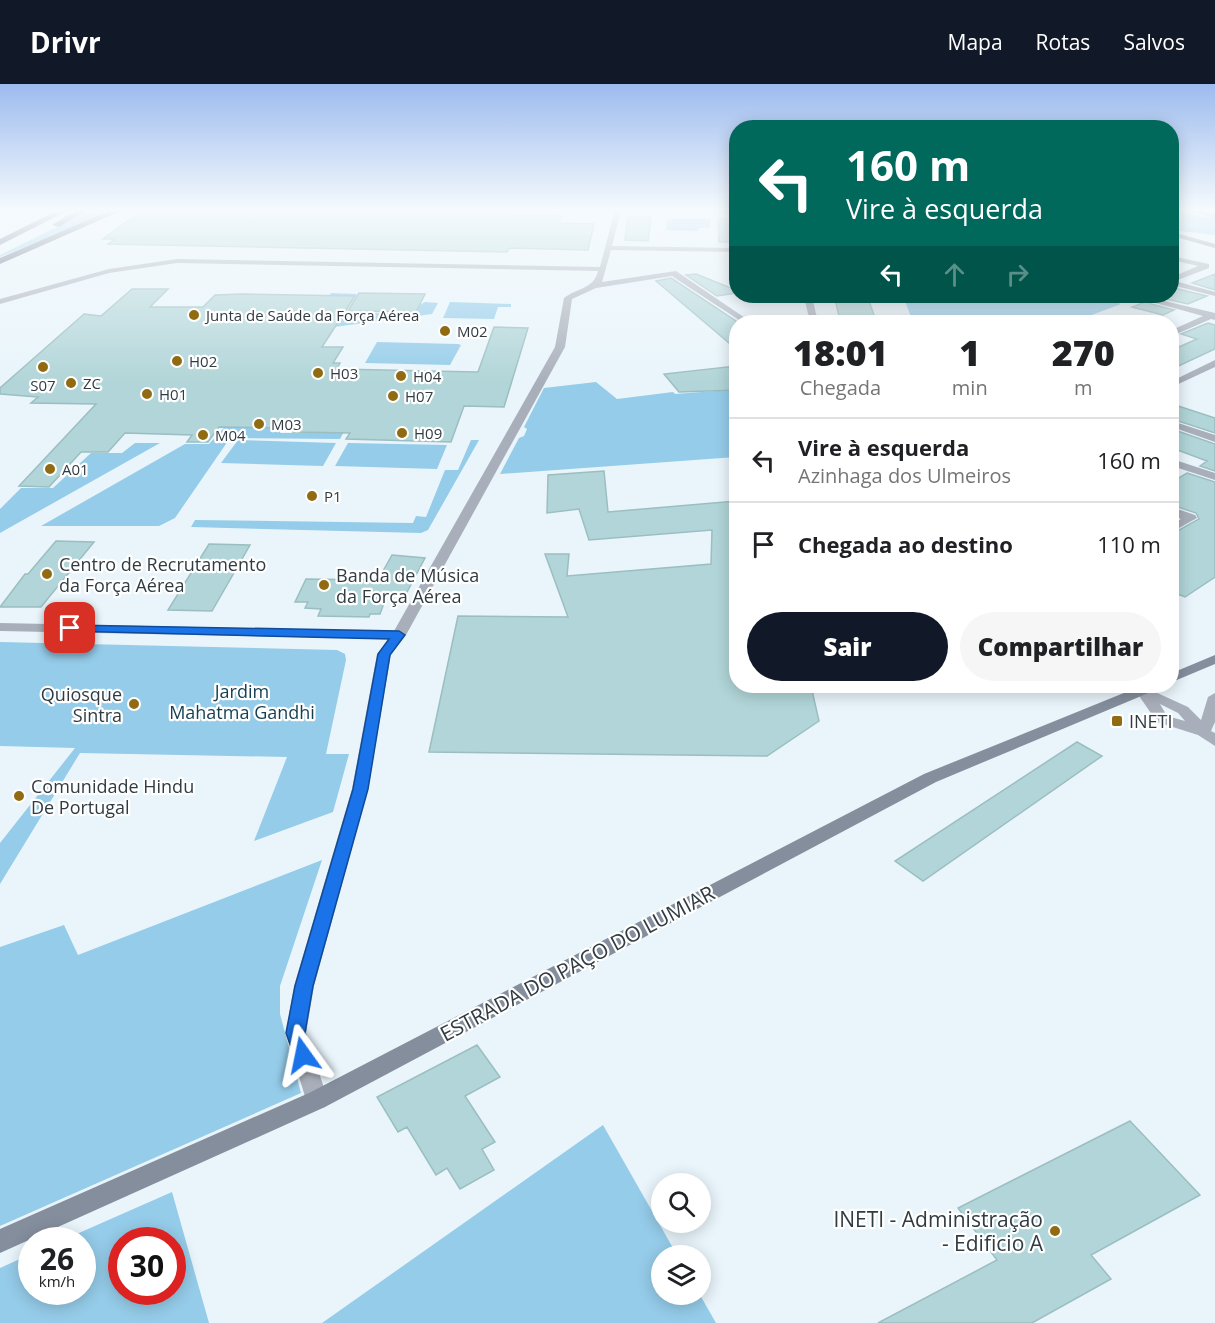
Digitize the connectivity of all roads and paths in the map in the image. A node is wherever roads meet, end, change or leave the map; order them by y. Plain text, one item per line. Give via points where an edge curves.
1 (120, 268) edge
2 (500, 268) edge
3 (1202, 268) edge
4 (603, 270) joint
5 (1179, 278) edge
6 (1179, 283) edge
7 (594, 286) junction
8 (1215, 294) edge
9 (0, 302) edge
10 (1167, 303) edge
11 (737, 315) edge
12 (1213, 315) edge
13 (1179, 330) edge
14 (1215, 363) edge
15 (1179, 381) edge
16 (1179, 426) edge
17 (1215, 439) edge
18 (1179, 464) edge
19 (1215, 477) edge
20 (1179, 514) edge
21 (1179, 526) edge
22 (0, 627) edge
23 (399, 635) junction
24 (1215, 658) edge
25 (1179, 675) edge
26 (1135, 693) edge
27 (1149, 693) edge
28 (1215, 697) edge
29 (1209, 737) edge
30 (317, 1100) junction
31 (0, 1241) edge

1 - 9 street
2 - 4 street
3 - 5 street
4 - 7 street
6 - 8 street
7 - 11 street via 674,273
7 - 23 street via 568,298 560,347
10 - 12 street
12 - 13 street
14 - 15 street
16 - 17 street
18 - 19 street
20 - 21 street via 1191,518
22 - 23 street
23 - 30 street via 384,654 360,789 304,986 296,1033
24 - 25 street
26 - 30 street, ESTRADA DO PAÇO DO LUMIAR via 930,778
27 - 29 street via 1162,719
28 - 29 street
30 - 31 street, ESTRADA DO PAÇO DO LUMIAR

